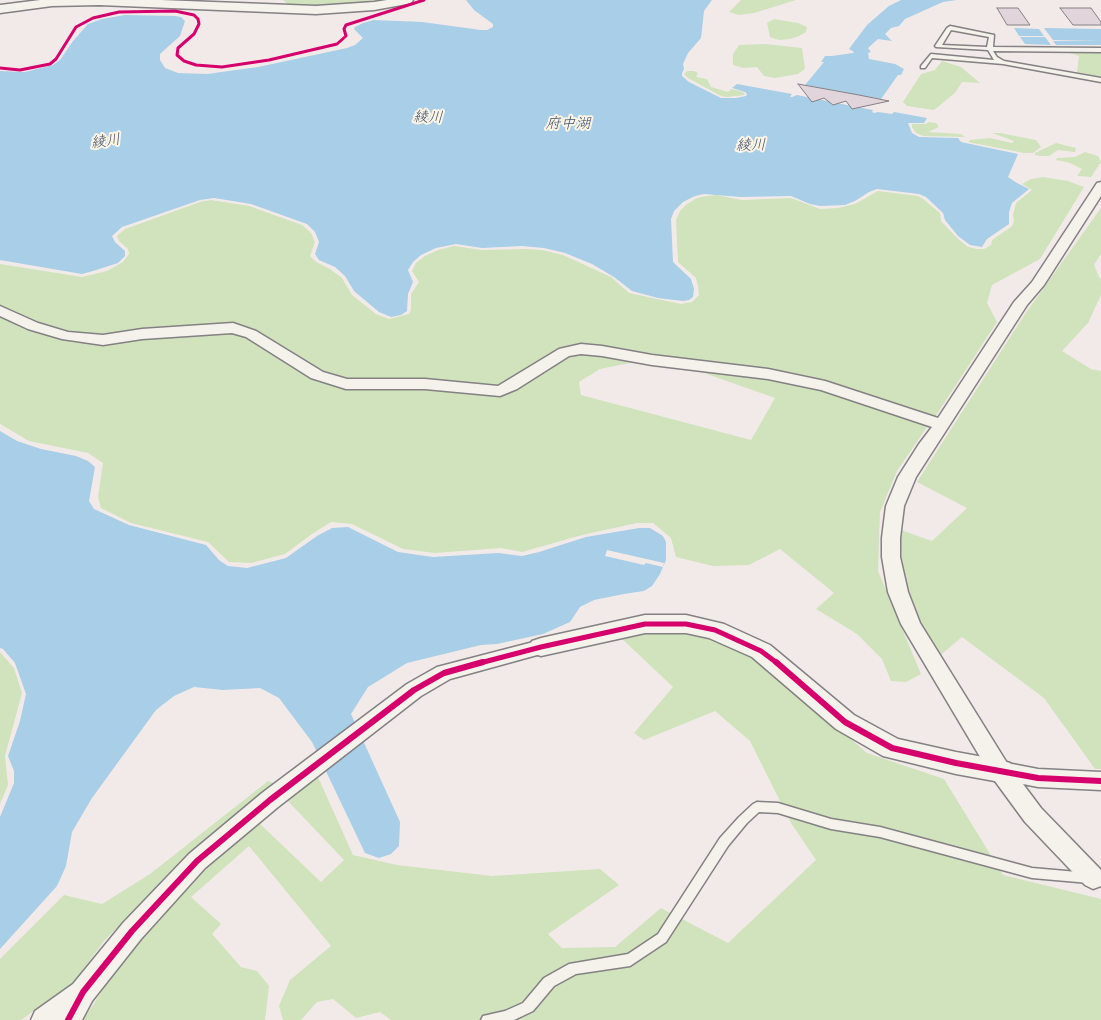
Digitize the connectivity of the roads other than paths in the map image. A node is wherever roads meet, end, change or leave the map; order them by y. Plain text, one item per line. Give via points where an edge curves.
1 (407, 0) edge
2 (0, 9) edge
3 (990, 48) junction
4 (1101, 50) edge
5 (1003, 62) junction
6 (923, 67) dead end
7 (1101, 80) edge
8 (1101, 186) edge
9 (0, 310) edge
10 (942, 425) junction
11 (541, 647) joint
12 (1000, 771) junction
13 (1101, 781) edge
14 (1093, 878) joint
15 (83, 992) junction
16 (44, 1020) edge
17 (68, 1020) edge
18 (488, 1020) edge

1 - 2 main road via 374,6 316,10 99,0 52,2
3 - 3 lane via 971,48 938,46 950,28 992,36
3 - 4 lane
3 - 5 lane via 995,58
5 - 6 lane via 931,56
5 - 7 lane
8 - 10 street via 1037,286 1021,302
9 - 10 street via 33,326 67,336 103,340 142,334 233,328 251,334 317,376 346,384 425,384 500,391 564,352 581,349 602,351 652,360 768,374 825,386
10 - 12 street via 907,477 895,506 890,538 891,557 898,592 911,624
11 - 12 main road via 645,624 686,624 715,630 761,651 845,722 892,748
11 - 15 street via 444,673 414,690 363,728 197,861 132,931
12 - 13 street via 1038,778
12 - 14 street via 1033,815
14 - 18 lane via 1032,873 880,832 831,824 778,808 757,807 724,842 662,938 630,960 574,968 549,982 528,1007 506,1017
15 - 16 street
15 - 17 street

